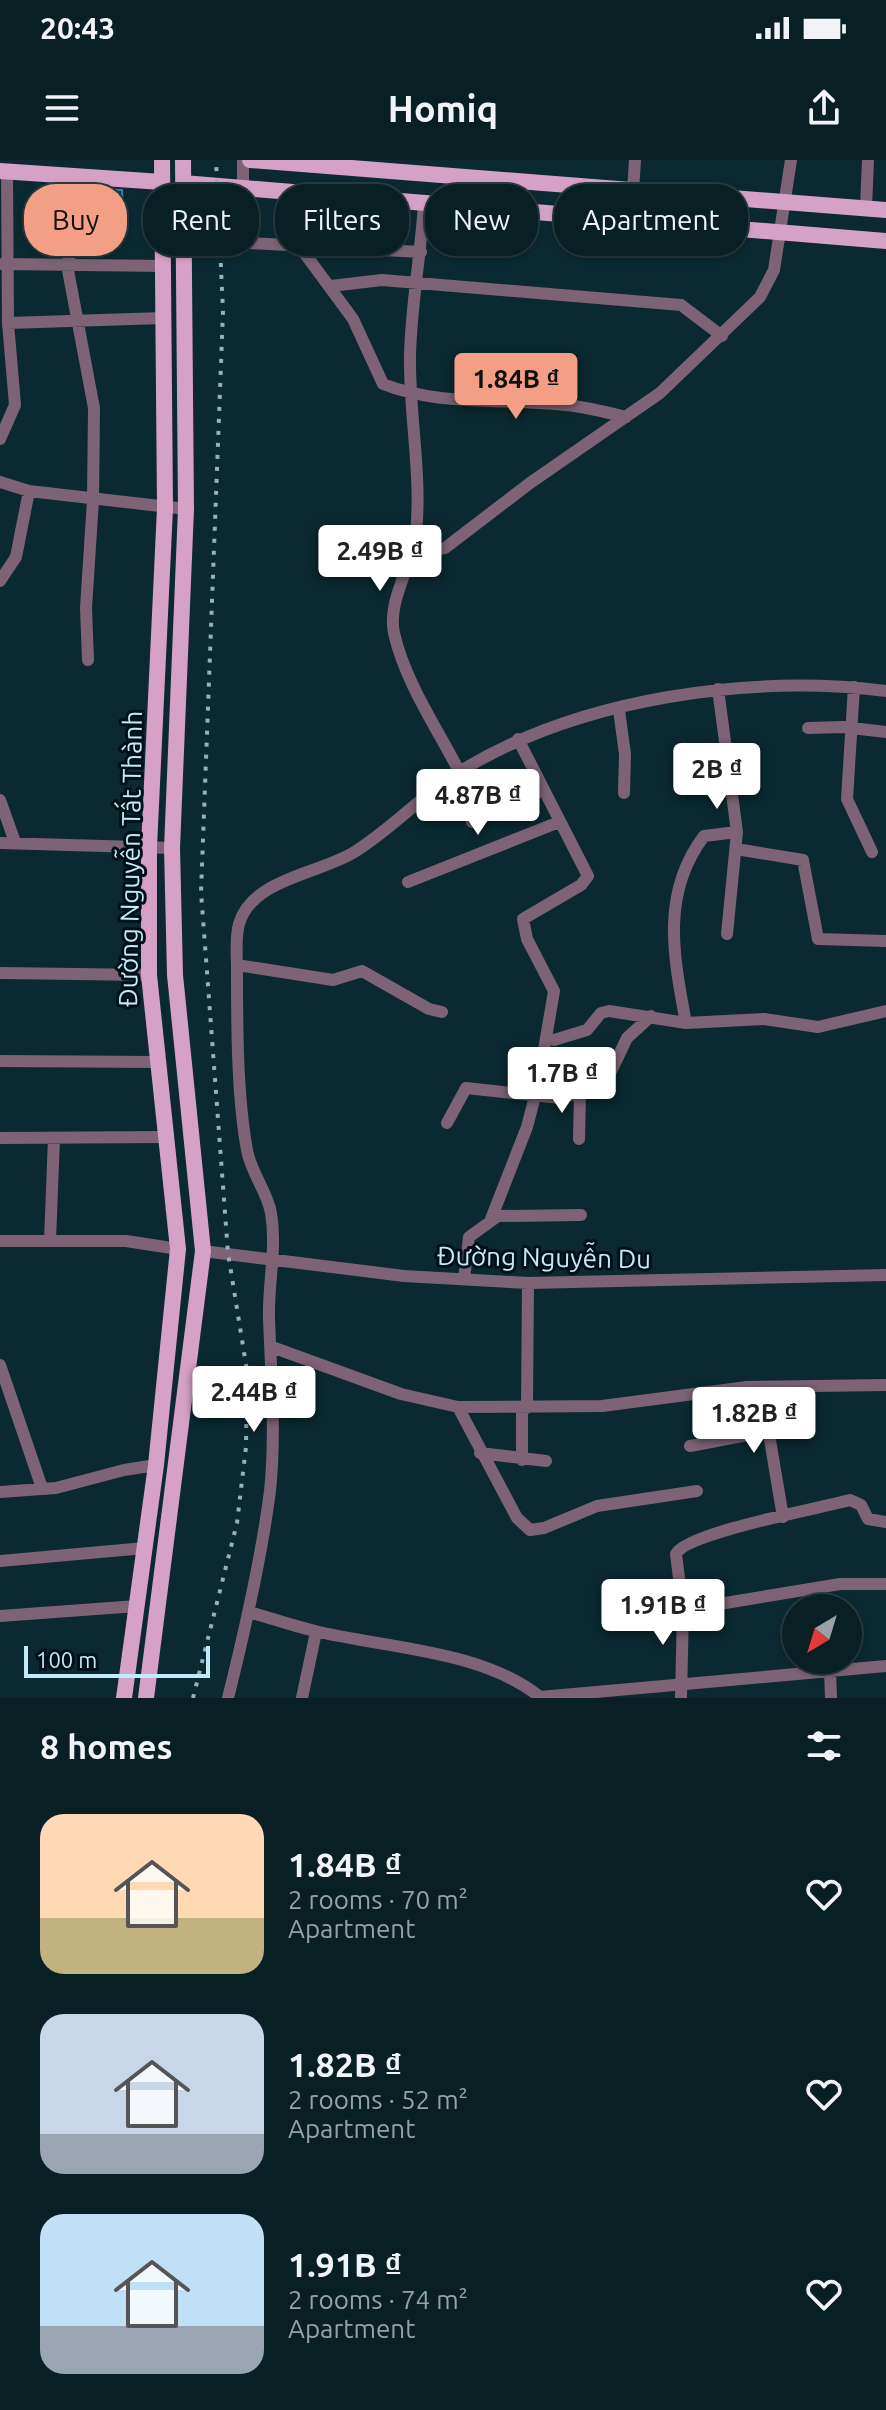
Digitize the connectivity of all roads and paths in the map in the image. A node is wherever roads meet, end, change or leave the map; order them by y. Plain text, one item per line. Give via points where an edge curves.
1 (162, 160) edge
2 (183, 160) edge
3 (243, 160) edge
4 (250, 160) edge
5 (635, 160) edge
6 (791, 160) edge
7 (868, 160) edge
8 (44, 166) edge
9 (4, 171) edge
10 (74, 175) junction
11 (162, 182) junction
12 (183, 183) junction
13 (195, 184) edge
14 (244, 184) edge
15 (633, 184) edge
16 (554, 185) edge
17 (259, 189) edge
18 (748, 199) edge
19 (787, 202) junction
20 (424, 203) junction
21 (866, 208) junction
22 (886, 210) edge
23 (781, 232) junction
24 (886, 241) edge
25 (409, 252) edge
26 (421, 252) junction
27 (307, 256) edge
28 (3, 264) edge
29 (67, 265) junction
30 (163, 266) junction
31 (417, 281) junction
32 (331, 286) junction
33 (75, 318) junction
34 (163, 318) junction
35 (8, 323) junction
36 (722, 336) junction
37 (5, 352) edge
38 (412, 393) junction
39 (626, 417) junction
40 (164, 421) junction
41 (186, 421) junction
42 (0, 439) edge
43 (0, 482) edge
44 (29, 491) junction
45 (93, 500) junction
46 (165, 508) junction
47 (186, 509) junction
48 (427, 552) dead end
49 (0, 581) edge
50 (88, 660) dead end
51 (854, 687) junction
52 (718, 689) junction
53 (886, 691) edge
54 (619, 710) junction
55 (808, 728) dead end
56 (852, 728) junction
57 (886, 732) edge
58 (518, 739) junction
59 (459, 771) junction
60 (543, 790) junction
61 (624, 793) dead end
62 (0, 800) edge
63 (472, 822) dead end
64 (559, 822) junction
65 (737, 832) junction
66 (15, 842) junction
67 (0, 843) edge
68 (149, 847) junction
69 (172, 848) junction
70 (736, 849) junction
71 (872, 852) dead end
72 (408, 882) dead end
73 (727, 934) dead end
74 (886, 941) edge
75 (237, 965) junction
76 (0, 973) edge
77 (149, 975) junction
78 (886, 1011) edge
79 (442, 1012) dead end
80 (651, 1016) junction
81 (686, 1023) junction
82 (554, 1040) dead end
83 (183, 1059) junction
84 (0, 1061) edge
85 (156, 1061) junction
86 (580, 1093) junction
87 (535, 1095) junction
88 (447, 1123) dead end
89 (165, 1137) junction
90 (0, 1138) edge
91 (54, 1138) junction
92 (579, 1139) dead end
93 (581, 1215) dead end
94 (491, 1219) junction
95 (0, 1241) edge
96 (50, 1241) junction
97 (178, 1249) junction
98 (203, 1251) junction
99 (274, 1258) junction
100 (886, 1275) edge
101 (464, 1279) junction
102 (528, 1283) junction
103 (272, 1347) junction
104 (0, 1365) edge
105 (886, 1385) edge
106 (761, 1387) junction
107 (458, 1407) junction
108 (524, 1408) junction
109 (768, 1431) junction
110 (690, 1446) dead end
111 (480, 1453) junction
112 (522, 1460) junction
113 (546, 1461) dead end
114 (156, 1465) junction
115 (175, 1468) junction
116 (42, 1488) junction
117 (697, 1491) dead end
118 (0, 1492) edge
119 (783, 1517) junction
120 (886, 1522) edge
121 (145, 1548) junction
122 (0, 1561) edge
123 (886, 1584) edge
124 (137, 1606) junction
125 (683, 1610) junction
126 (249, 1612) junction
127 (0, 1616) edge
128 (316, 1632) junction
129 (886, 1666) edge
130 (862, 1667) edge
131 (797, 1674) edge
132 (830, 1674) edge
133 (680, 1692) edge
134 (124, 1698) edge
135 (146, 1698) edge
136 (228, 1698) edge
137 (302, 1698) edge
138 (540, 1698) edge
139 (831, 1698) edge

1 - 11 main road, Đường Nguyễn Tất Thành
2 - 12 main road, Đường Nguyễn Tất Thành
3 - 14 street
4 - 16 main road
5 - 15 street
6 - 19 street
7 - 21 street
8 - 9 main road
8 - 10 main road
9 - 28 street
10 - 11 main road
10 - 29 street via 77,232
11 - 30 main road, Đường Nguyễn Tất Thành
12 - 13 main road
12 - 41 main road, Đường Nguyễn Tất Thành
17 - 20 main road
18 - 19 main road
19 - 21 main road
19 - 23 street
20 - 23 main road
20 - 26 street
21 - 22 main road
23 - 24 main road
23 - 36 street via 774,270 760,297
25 - 26 street
26 - 31 street
27 - 32 street
28 - 29 street
28 - 35 street
29 - 30 street
29 - 33 street
30 - 34 main road, Đường Nguyễn Tất Thành
31 - 32 street
31 - 36 street via 681,305
31 - 38 street
32 - 38 street via 383,384
33 - 34 street
33 - 35 street
33 - 45 street via 94,408
34 - 40 main road, Đường Nguyễn Tất Thành
35 - 37 street
36 - 39 street
37 - 42 street via 15,405
38 - 39 street via 566,405
38 - 59 street via 419,493 416,533 398,592 393,631 411,680
39 - 48 street via 445,548
40 - 41 main road
40 - 46 main road, Đường Nguyễn Tất Thành
41 - 47 main road, Đường Nguyễn Tất Thành
43 - 44 street
44 - 45 street
44 - 49 street via 16,557
45 - 46 street
45 - 50 street
46 - 47 street
46 - 68 main road, Đường Nguyễn Tất Thành
47 - 69 main road, Đường Nguyễn Tất Thành
51 - 52 street
51 - 53 street
51 - 56 street
52 - 54 street
52 - 65 street
54 - 58 street via 568,720
54 - 61 street
55 - 56 street
56 - 57 street
56 - 71 street via 847,799
58 - 59 street
58 - 60 street
59 - 75 street via 352,854 305,870 252,900 237,932
60 - 63 street
60 - 64 street
62 - 66 street
64 - 72 street
64 - 87 street via 588,876 523,919 527,939 554,991
65 - 70 street
65 - 81 street via 704,836 680,882 671,920
66 - 67 street
66 - 68 street
68 - 69 street
68 - 77 main road, Đường Nguyễn Tất Thành
69 - 83 main road, Đường Nguyễn Tất Thành
70 - 73 street
70 - 74 street via 803,860 818,939
75 - 79 street via 333,980 362,971
75 - 99 street via 247,1148 271,1211
76 - 77 street
77 - 85 main road, Đường Nguyễn Tất Thành
78 - 81 street via 818,1027 764,1019
80 - 81 street
80 - 82 street via 609,1011 587,1030
80 - 86 street via 627,1038 610,1079 586,1080
83 - 85 main road
83 - 98 main road, Đường Nguyễn Tất Thành
84 - 85 street
85 - 89 main road, Đường Nguyễn Tất Thành
86 - 87 street via 560,1098
86 - 92 street
87 - 88 street via 466,1088
87 - 94 street
89 - 91 street
89 - 97 main road, Đường Nguyễn Tất Thành
90 - 91 street
91 - 96 street
93 - 94 street
94 - 101 street via 469,1237
95 - 96 street
96 - 97 street via 126,1241
97 - 114 main road, Đường Nguyễn Tất Thành
98 - 99 street, Đường Nguyễn Du
98 - 115 main road, Đường Nguyễn Tất Thành
99 - 101 street, Đường Nguyễn Du
99 - 103 street
100 - 102 street, Đường Nguyễn Du
101 - 102 street, Đường Nguyễn Du
102 - 108 street
103 - 107 street via 401,1394
103 - 126 street via 270,1490
104 - 116 street
105 - 106 street
106 - 108 street via 602,1406
106 - 109 street
107 - 108 street
107 - 111 street
108 - 112 street
109 - 110 street
109 - 119 street
111 - 112 street
111 - 117 street via 517,1518 535,1531 597,1506
112 - 113 street
114 - 115 main road
114 - 116 street
114 - 121 main road, Đường Nguyễn Tất Thành
115 - 135 main road, Đường Nguyễn Tất Thành
116 - 118 street
119 - 120 street via 856,1500 868,1519
119 - 125 street via 732,1527 679,1548
121 - 122 street
121 - 124 main road, Đường Nguyễn Tất Thành
123 - 125 street via 840,1584
124 - 127 street
124 - 134 main road, Đường Nguyễn Tất Thành
125 - 133 street
126 - 128 street
126 - 136 street
128 - 137 street
128 - 138 street via 401,1645 480,1667 525,1685
129 - 130 street
131 - 133 street
132 - 139 street
133 - 138 street

